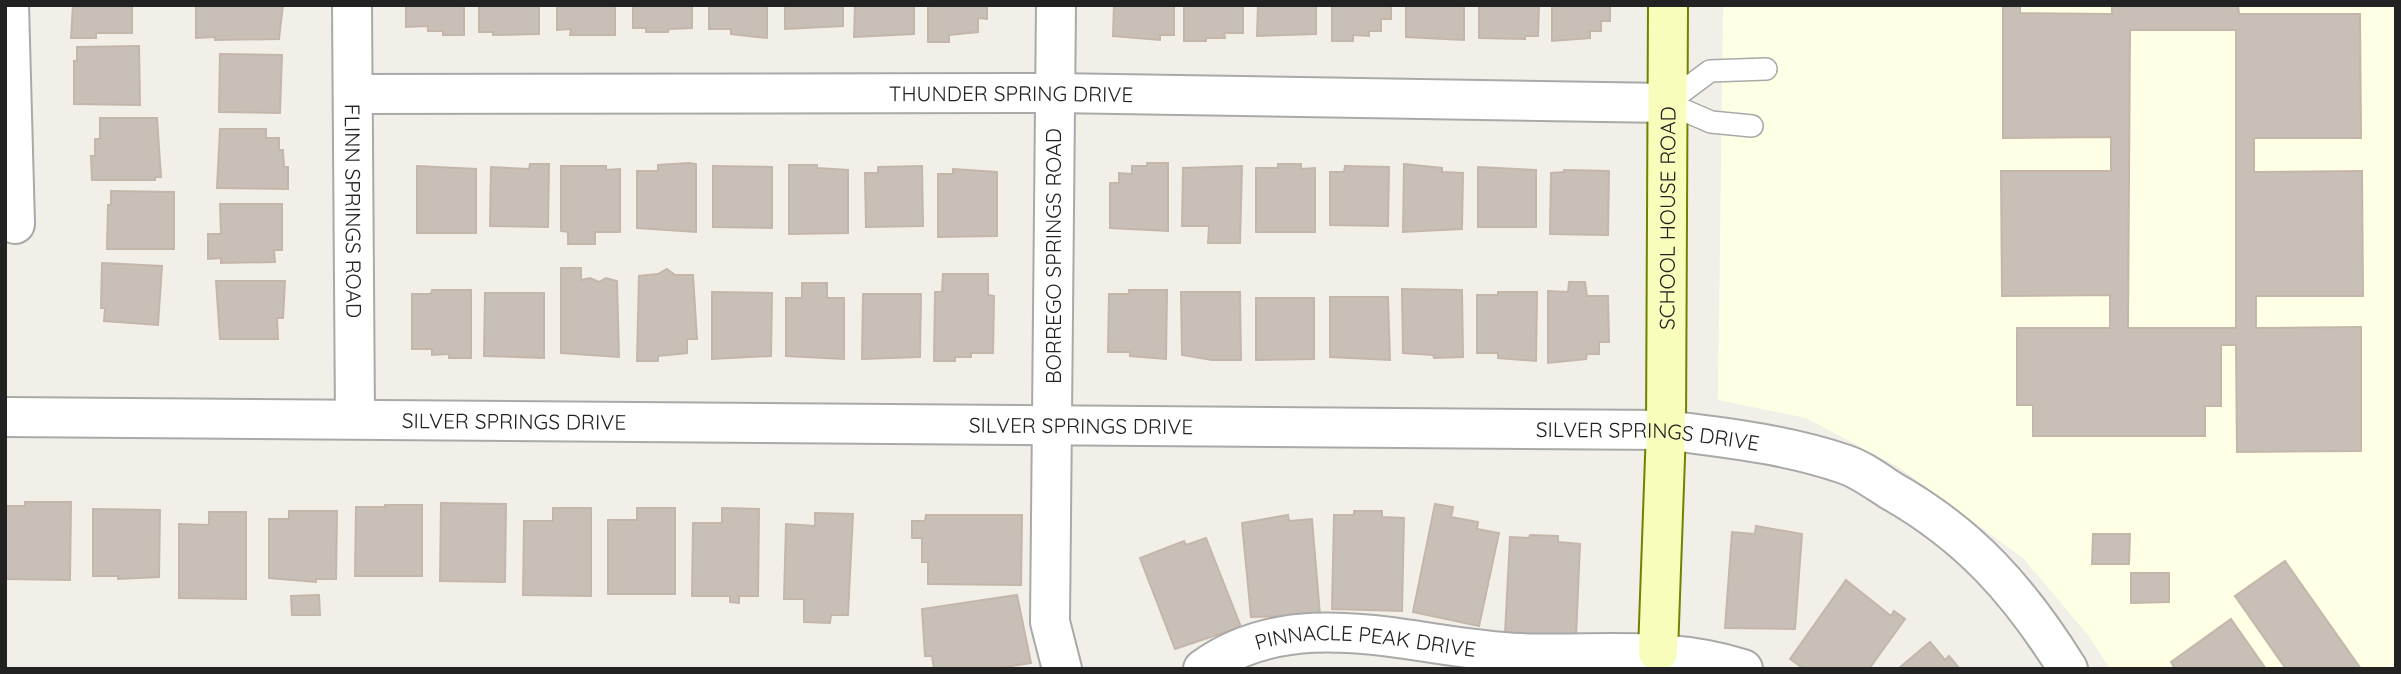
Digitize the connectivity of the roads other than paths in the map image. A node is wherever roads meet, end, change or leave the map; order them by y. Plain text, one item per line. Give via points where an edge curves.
1 (9, 5) edge
2 (352, 5) edge
3 (1056, 5) edge
4 (1668, 5) edge
5 (1766, 69) dead end
6 (1054, 93) junction
7 (354, 94) junction
8 (1667, 103) junction
9 (1752, 127) dead end
10 (15, 224) dead end
11 (5, 417) edge
12 (355, 418) junction
13 (1052, 423) junction
14 (1666, 430) junction
15 (1658, 652) junction
16 (1062, 669) edge
17 (1203, 669) edge
18 (1743, 669) edge
19 (2067, 669) edge

1 - 10 street
2 - 7 street, FLINN SPRINGS ROAD
3 - 6 street, BORREGO SPRINGS ROAD
4 - 8 street, SCHOOL HOUSE ROAD
5 - 8 lane via 1710,71
6 - 7 street, THUNDER SPRING DRIVE
6 - 8 street, THUNDER SPRING DRIVE
6 - 13 street, BORREGO SPRINGS ROAD
7 - 12 street, FLINN SPRINGS ROAD
8 - 9 lane via 1711,122
8 - 14 street, SCHOOL HOUSE ROAD
11 - 12 street, SILVER SPRINGS DRIVE
12 - 13 street, SILVER SPRINGS DRIVE
13 - 14 street, SILVER SPRINGS DRIVE
13 - 16 street, BORREGO SPRINGS ROAD via 1050,622
14 - 15 street, SCHOOL HOUSE ROAD
14 - 19 street, SILVER SPRINGS DRIVE via 1774,444 1847,465 1931,512 1984,557 2039,621
15 - 17 street, PINNACLE PEAK DRIVE via 1519,653 1362,633 1306,632 1259,640
15 - 18 street, PINNACLE PEAK DRIVE

